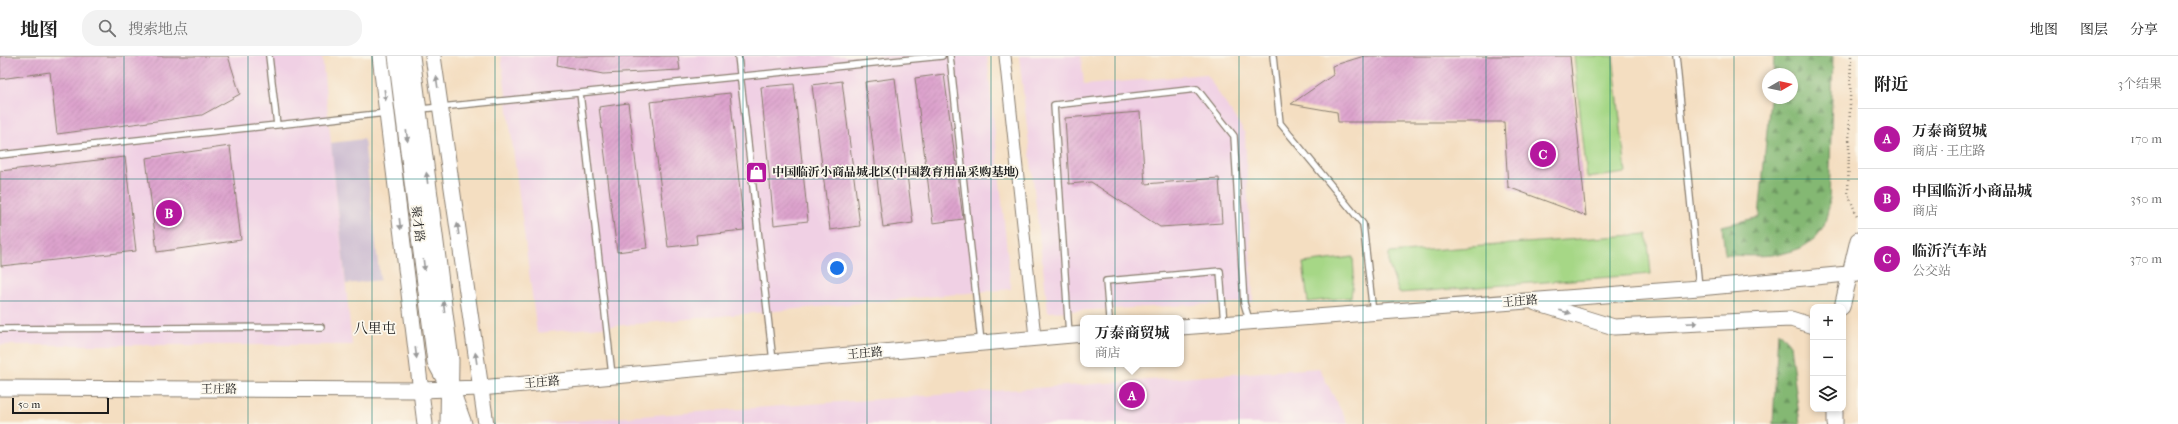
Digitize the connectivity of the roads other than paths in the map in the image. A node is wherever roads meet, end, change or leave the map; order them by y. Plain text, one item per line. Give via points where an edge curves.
1 (269, 56) edge
2 (380, 56) edge
3 (397, 56) edge
4 (411, 56) edge
5 (433, 56) edge
6 (738, 56) edge
7 (942, 56) edge
8 (950, 56) edge
9 (1005, 56) edge
10 (1273, 56) edge
11 (1676, 56) edge
12 (740, 76) junction
13 (580, 93) junction
14 (440, 107) junction
15 (400, 111) junction
16 (277, 125) junction
17 (0, 155) edge
18 (1858, 240) edge
19 (1854, 273) edge
20 (1699, 288) junction
21 (1527, 300) junction
22 (1843, 304) edge
23 (1373, 313) junction
24 (1109, 315) edge
25 (1250, 322) junction
26 (1224, 324) junction
27 (1810, 325) edge
28 (321, 327) dead end
29 (1184, 327) edge
30 (0, 329) edge
31 (1076, 334) edge
32 (1035, 337) junction
33 (981, 342) junction
34 (773, 361) junction
35 (612, 375) junction
36 (0, 388) edge
37 (450, 388) junction
38 (480, 388) junction
39 (420, 390) junction
40 (1835, 412) edge
41 (425, 424) edge
42 (449, 424) edge
43 (463, 424) edge
44 (486, 424) edge
45 (1835, 424) edge

1 - 16 lane
2 -> 15 street
3 - 15 main road, 聚才路
4 - 15 main road, 聚才路
14 -> 5 street
6 - 12 lane
7 - 12 lane
8 - 33 lane
9 - 32 street
10 - 23 lane via 1280,123 1363,224
11 - 20 lane
12 - 13 lane
12 - 34 lane
13 - 14 lane
13 - 35 lane
14 - 15 lane
38 -> 14 street
15 - 16 lane
15 - 37 main road, 聚才路 via 436,362
15 -> 39 street
16 - 17 lane
18 - 19 street
19 - 20 street, 王庄路
19 - 22 street
20 - 21 street, 王庄路
21 - 23 street, 王庄路
21 -> 27 street via 1614,327 1791,319
23 - 25 street, 王庄路
24 - 26 lane via 1106,281 1220,271
25 - 26 street, 王庄路
25 - 31 lane via 1244,303 1234,136 1197,89 1054,105
26 - 29 street, 王庄路
28 - 30 lane
31 - 32 street, 王庄路
32 - 33 street, 王庄路
33 - 34 street, 王庄路
34 - 35 street, 王庄路
35 - 38 street, 王庄路
36 - 39 street, 王庄路
37 - 38 street, 王庄路
37 - 39 street, 王庄路
37 - 42 main road, 聚才路
37 - 43 main road, 聚才路
38 - 44 street
39 - 41 street
40 - 45 street

